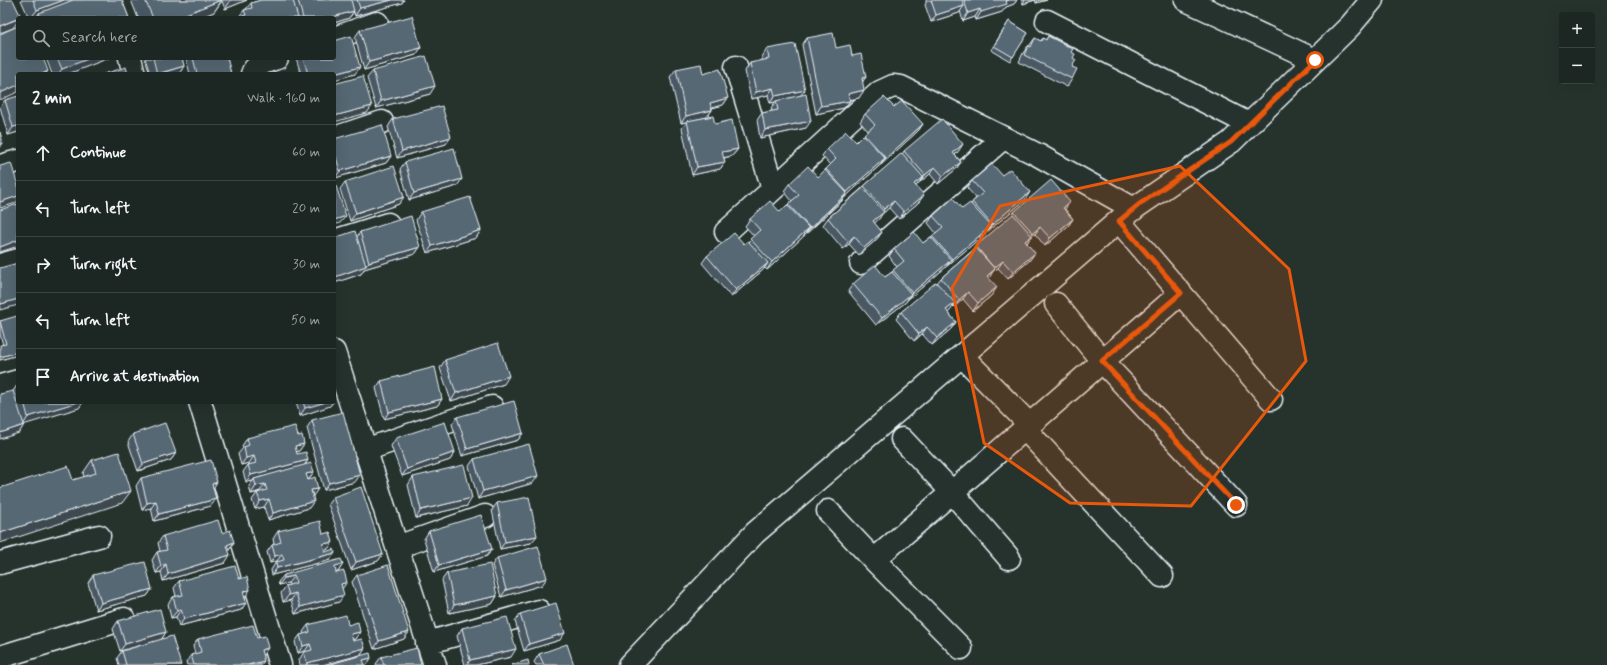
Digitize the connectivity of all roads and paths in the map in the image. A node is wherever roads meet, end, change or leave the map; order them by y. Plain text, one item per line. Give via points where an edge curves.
1 (1186, 0) edge
2 (1372, 0) edge
3 (1047, 21) dead end
4 (377, 23) dead end
5 (336, 37) edge
6 (130, 60) edge
7 (271, 60) edge
8 (1315, 60) junction
9 (736, 66) dead end
10 (134, 72) edge
11 (252, 72) edge
12 (382, 122) dead end
13 (1249, 124) junction
14 (336, 137) edge
15 (1003, 138) junction
16 (16, 162) edge
17 (0, 166) edge
18 (773, 189) junction
19 (1126, 215) junction
20 (409, 218) edge
21 (726, 232) dead end
22 (336, 240) edge
23 (16, 261) edge
24 (861, 263) dead end
25 (0, 265) edge
26 (1181, 293) junction
27 (1056, 304) dead end
28 (962, 356) junction
29 (336, 358) edge
30 (1102, 361) junction
31 (16, 382) edge
32 (0, 386) edge
33 (1270, 399) dead end
34 (201, 404) edge
35 (492, 407) edge
36 (1028, 427) junction
37 (902, 439) dead end
38 (365, 450) junction
39 (952, 492) junction
40 (1236, 505) dead end
41 (828, 511) dead end
42 (485, 516) dead end
43 (99, 536) dead end
44 (397, 547) junction
45 (1009, 558) dead end
46 (874, 560) junction
47 (0, 563) edge
48 (1162, 576) dead end
49 (539, 611) edge
50 (124, 619) edge
51 (427, 643) junction
52 (961, 648) dead end
53 (0, 657) edge
54 (636, 659) edge
55 (280, 665) edge
56 (434, 665) edge

1 - 8 street
2 - 8 street
3 - 13 street
4 - 5 street
6 - 10 street
7 - 11 street via 260,64
8 - 13 street
9 - 18 street
12 - 14 street
13 - 19 street via 1220,151
15 - 18 street via 901,87 893,86 880,92
15 - 19 street via 1038,155
15 - 24 street
16 - 17 street
18 - 21 street
19 - 26 street
19 - 28 street
20 - 22 street
23 - 25 street
26 - 30 street
26 - 33 street
27 - 30 street
28 - 36 street
28 - 54 street via 746,541
29 - 38 street
30 - 36 street
30 - 40 street
31 - 32 street
34 - 55 street
35 - 38 street
36 - 39 street
36 - 48 street
37 - 39 street
38 - 44 street
39 - 45 street
39 - 46 street
41 - 46 street
42 - 44 street
43 - 47 street
44 - 51 street
46 - 52 street
49 - 51 street
50 - 53 street
51 - 56 street

